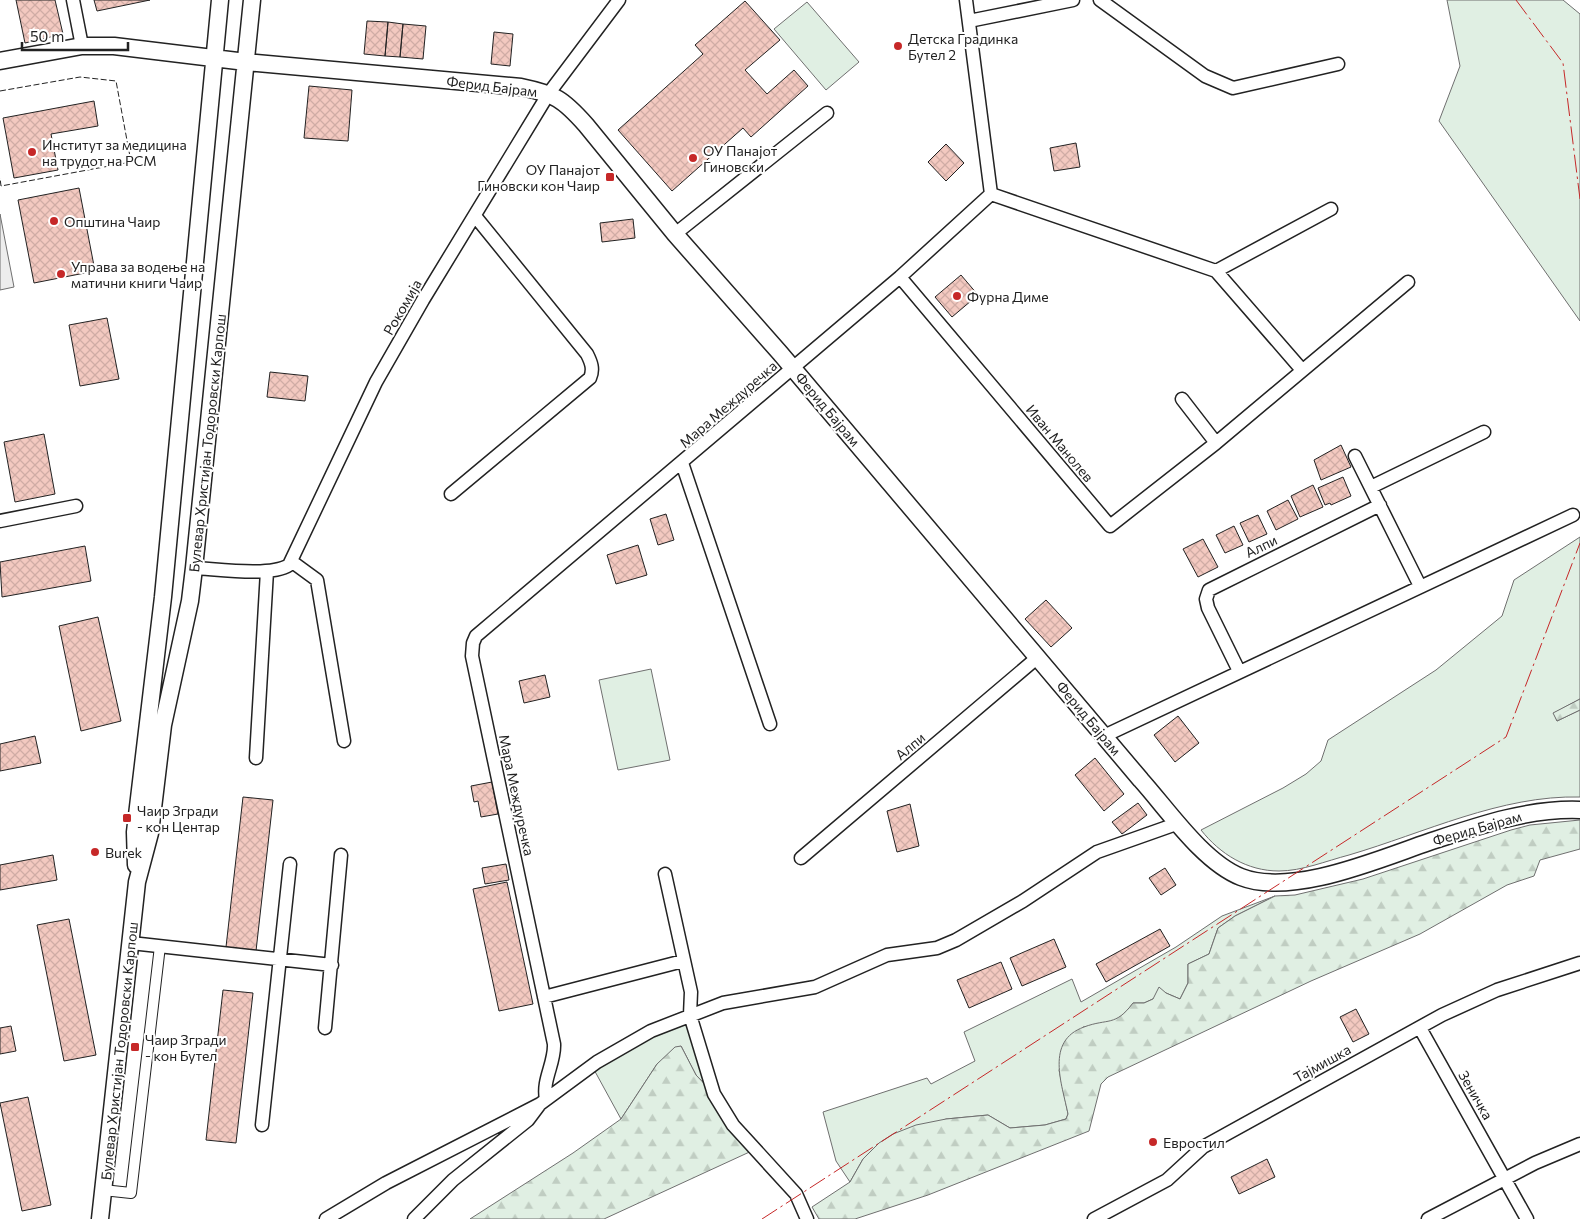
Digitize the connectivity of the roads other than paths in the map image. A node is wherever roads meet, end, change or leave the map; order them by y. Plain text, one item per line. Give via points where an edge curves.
1 (73, 0) edge
2 (220, 0) edge
3 (252, 0) edge
4 (619, 0) edge
5 (966, 0) edge
6 (1073, 0) edge
7 (1100, 0) edge
8 (969, 21) junction
9 (82, 46) junction
10 (214, 58) junction
11 (0, 61) edge
12 (246, 62) junction
13 (1338, 64) dead end
14 (549, 93) junction
15 (827, 113) dead end
16 (991, 194) junction
17 (1331, 209) dead end
18 (475, 216) junction
19 (675, 234) junction
20 (1216, 271) junction
21 (900, 277) junction
22 (1408, 282) dead end
23 (793, 367) junction
24 (1302, 370) junction
25 (1182, 399) dead end
26 (1484, 432) dead end
27 (1216, 443) junction
28 (1355, 456) dead end
29 (682, 463) junction
30 (1371, 487) junction
31 (451, 494) dead end
32 (1380, 505) junction
33 (76, 506) dead end
34 (1573, 515) dead end
35 (0, 522) edge
36 (291, 560) junction
37 (194, 568) junction
38 (267, 571) junction
39 (1420, 586) junction
40 (1038, 657) junction
41 (1239, 671) junction
42 (770, 724) dead end
43 (1104, 736) junction
44 (344, 741) dead end
45 (256, 758) dead end
46 (1580, 810) edge
47 (1179, 822) junction
48 (341, 854) dead end
49 (800, 858) dead end
50 (290, 864) dead end
51 (665, 874) dead end
52 (137, 882) junction
53 (131, 943) junction
54 (160, 946) junction
55 (281, 958) junction
56 (683, 961) junction
57 (1580, 963) edge
58 (332, 965) junction
59 (544, 997) junction
60 (690, 1015) junction
61 (325, 1028) dead end
62 (1420, 1028) junction
63 (543, 1101) junction
64 (262, 1125) dead end
65 (1580, 1144) edge
66 (1506, 1178) junction
67 (103, 1190) junction
68 (336, 1217) edge
69 (100, 1219) edge
70 (414, 1219) edge
71 (807, 1219) edge
72 (1094, 1219) edge
73 (1428, 1219) edge
74 (1527, 1219) edge

1 - 9 street
2 - 10 street, Булевар Христијан Тодоровски Карпош
3 - 12 street, Булевар Христијан Тодоровски Карпош
4 - 14 street, Рокомија
5 - 8 street
6 - 8 street
7 - 13 street via 1205,76 1233,88
8 - 16 street
9 - 10 street, Ферид Бајрам via 114,46
9 - 11 street, Ферид Бајрам
10 - 12 street, Ферид Бајрам
10 - 52 street, Булевар Христијан Тодоровски Карпош via 162,606 135,832
12 - 14 street, Ферид Бајрам via 522,87
12 - 37 street, Булевар Христијан Тодоровски Карпош
14 - 18 street, Рокомија
14 - 19 street, Ферид Бајрам via 572,108
15 - 19 street
16 - 20 street
16 - 21 street
17 - 20 street
18 - 31 street via 587,354 592,374
18 - 36 street, Рокомија via 376,382
19 - 23 street, Ферид Бајрам
20 - 24 street
21 - 23 street
21 - 27 street, Иван Манолев via 1110,526
22 - 24 street, Иван Манолев
23 - 29 street, Мара Междуречка
23 - 40 street, Ферид Бајрам
24 - 27 street, Иван Манолев
25 - 27 street
26 - 30 street
28 - 30 street
29 - 42 street, Мара Междуречка
29 - 59 street, Мара Междуречка via 480,631 473,643 472,656
30 - 32 street
32 - 39 street
32 - 41 street, Алпи via 1208,591 1208,608
33 - 35 street
34 - 39 street
36 - 38 street via 285,567
36 - 44 street via 316,580
37 - 38 street
37 - 52 street, Булевар Христијан Тодоровски Карпош via 190,602 163,725 150,833
38 - 45 street
39 - 41 street
40 - 43 street, Ферид Бајрам
40 - 49 street, Алпи
41 - 43 street
43 - 47 street, Ферид Бајрам
46 - 47 street, Ферид Бајрам via 1531,813 1349,869 1270,882 1241,877 1230,871 1198,845
47 - 60 street via 1097,852 1023,901 936,948 887,955 815,987 723,1003
48 - 58 street
50 - 55 street
51 - 56 street
52 - 53 street, Булевар Христијан Тодоровски Карпош
53 - 54 street
53 - 67 street, Булевар Христијан Тодоровски Карпош
54 - 55 street
54 - 67 street via 131,1193
55 - 58 street
55 - 64 street
56 - 59 street
56 - 60 street via 691,992
57 - 62 street, Тајмишка via 1497,990
58 - 61 street
59 - 63 street, Мара Междуречка via 554,1053
60 - 63 street via 620,1048
60 - 71 street via 720,1106 733,1125 791,1188
62 - 66 street, Зеничка
62 - 72 street, Тајмишка via 1203,1147 1167,1180
63 - 68 street via 386,1183
63 - 70 street via 528,1120 453,1180
65 - 66 street
66 - 73 street
66 - 74 street, Зеничка
67 - 69 street, Булевар Христијан Тодоровски Карпош

